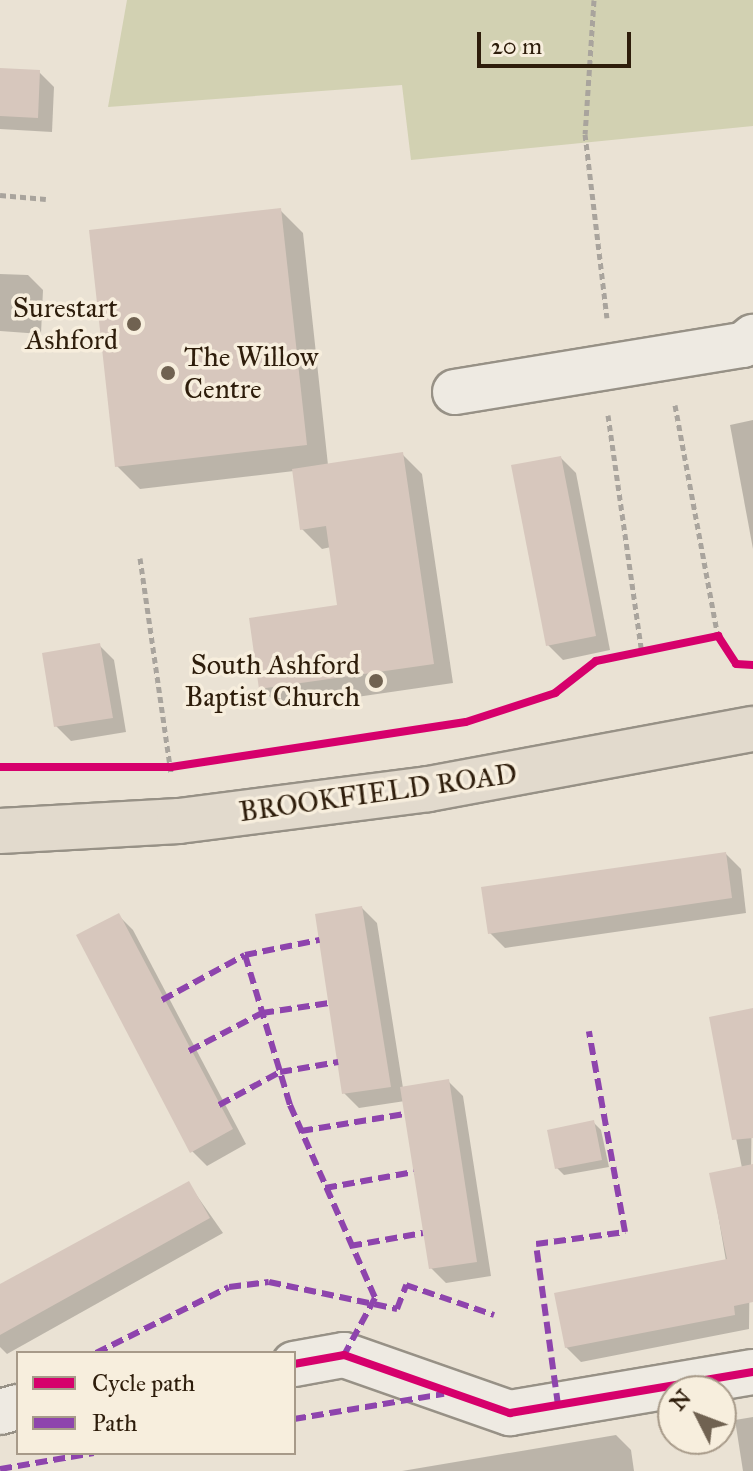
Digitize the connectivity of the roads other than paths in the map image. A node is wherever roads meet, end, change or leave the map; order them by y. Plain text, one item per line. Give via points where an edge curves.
1 (753, 337) edge
2 (455, 392) dead end
3 (753, 729) edge
4 (0, 831) edge
5 (296, 1364) edge
6 (753, 1372) edge

1 - 2 street via 743,345
3 - 4 main road, BROOKFIELD ROAD via 428,789 179,821
5 - 6 street via 344,1355 510,1413

